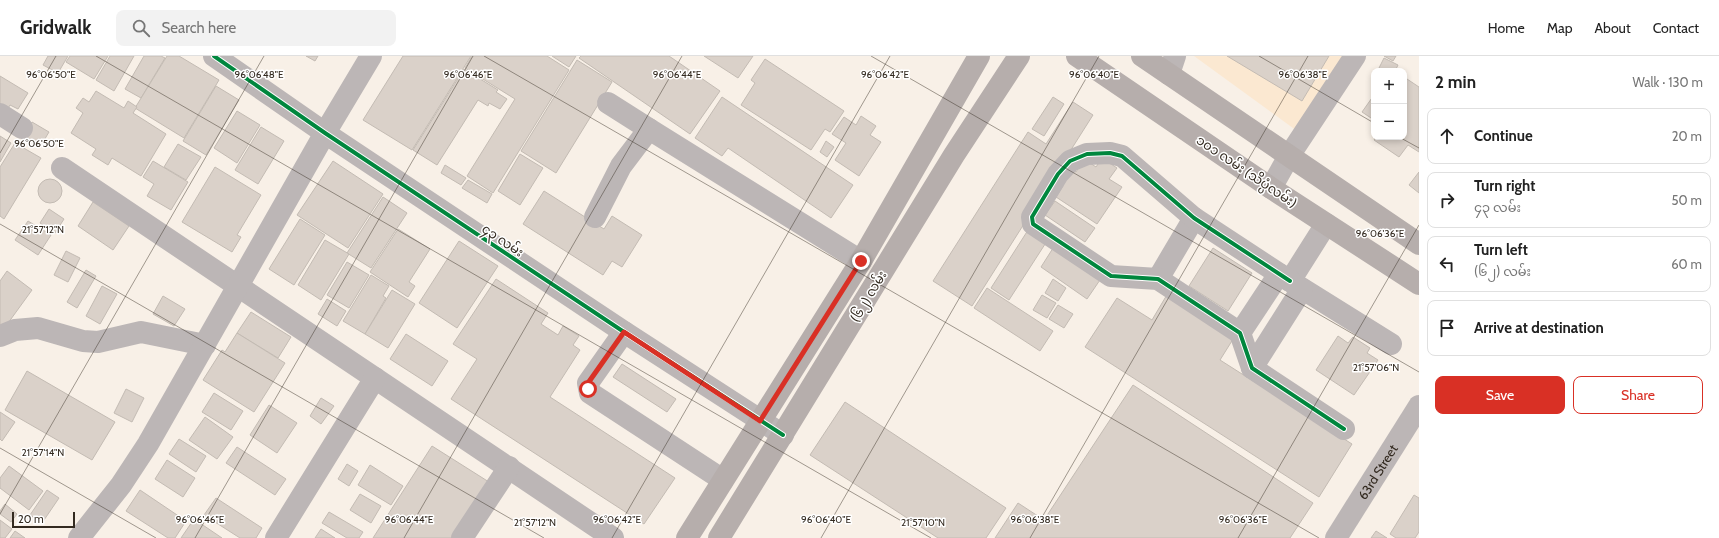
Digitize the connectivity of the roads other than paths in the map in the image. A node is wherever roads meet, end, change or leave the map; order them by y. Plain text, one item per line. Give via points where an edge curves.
1 (214, 56) edge
2 (371, 56) edge
3 (979, 56) edge
4 (1019, 56) edge
5 (1077, 56) edge
6 (1142, 56) edge
7 (1355, 56) edge
8 (1172, 65) edge
9 (608, 103) dead end
10 (0, 114) edge
11 (22, 128) dead end
12 (649, 129) junction
13 (324, 133) junction
14 (1290, 156) junction
15 (62, 168) dead end
16 (1271, 188) junction
17 (595, 217) dead end
18 (1194, 218) junction
19 (1326, 224) junction
20 (1419, 244) edge
21 (861, 261) junction
22 (1158, 279) junction
23 (1290, 282) junction
24 (1419, 284) edge
25 (239, 286) junction
26 (624, 332) junction
27 (1240, 333) junction
28 (0, 336) edge
29 (205, 344) junction
30 (1391, 344) dead end
31 (1252, 368) junction
32 (376, 378) junction
33 (1419, 406) edge
34 (760, 421) junction
35 (1344, 429) dead end
36 (783, 436) junction
37 (509, 467) junction
38 (723, 480) junction
39 (79, 538) edge
40 (276, 538) edge
41 (462, 538) edge
42 (613, 538) edge
43 (687, 538) edge
44 (719, 538) edge
45 (1336, 538) edge

1 - 13 street, ၄၃ လမ်း
2 - 13 street
3 - 21 main road, (၆၂) လမ်း
4 - 36 main road, (၆၂) လမ်း via 954,155
5 - 16 main road, ၁၀၁ လမ်း (သိပ္ပံလမ်း)
6 - 8 main road
7 - 14 street
8 - 14 main road
9 - 12 street
10 - 11 street
12 - 17 street via 621,166
12 - 21 street
13 - 25 street
13 - 26 street, ၄၃ လမ်း
14 - 16 street
14 - 20 main road
15 - 25 street
16 - 19 main road, ၁၀၁ လမ်း (သိပ္ပံလမ်း)
18 - 22 street
18 - 22 street via 1122,156 1110,153 1087,154 1070,161 1058,174 1032,217 1034,224 1111,276
18 - 23 street
19 - 23 street
19 - 24 main road, ၁၀၁ လမ်း (သိပ္ပံလမ်း)
21 - 34 main road, (၆၂) လမ်း
22 - 27 street
23 - 27 street
23 - 30 street
23 - 31 street
25 - 29 street
25 - 32 street
26 - 34 street, ၄၃ လမ်း
26 - 38 street via 590,379 590,393
27 - 31 street
28 - 29 street via 15,330 38,328 83,341 98,342 141,332
29 - 39 street via 148,444 121,485
31 - 35 street
32 - 37 street
32 - 40 street
33 - 45 street, 63rd Street
34 - 36 street, ၄၃ လမ်း
34 - 38 main road, (၆၂) လမ်း
36 - 44 main road, (၆၂) လမ်း
37 - 41 street
37 - 42 street
38 - 43 main road, (၆၂) လမ်း

